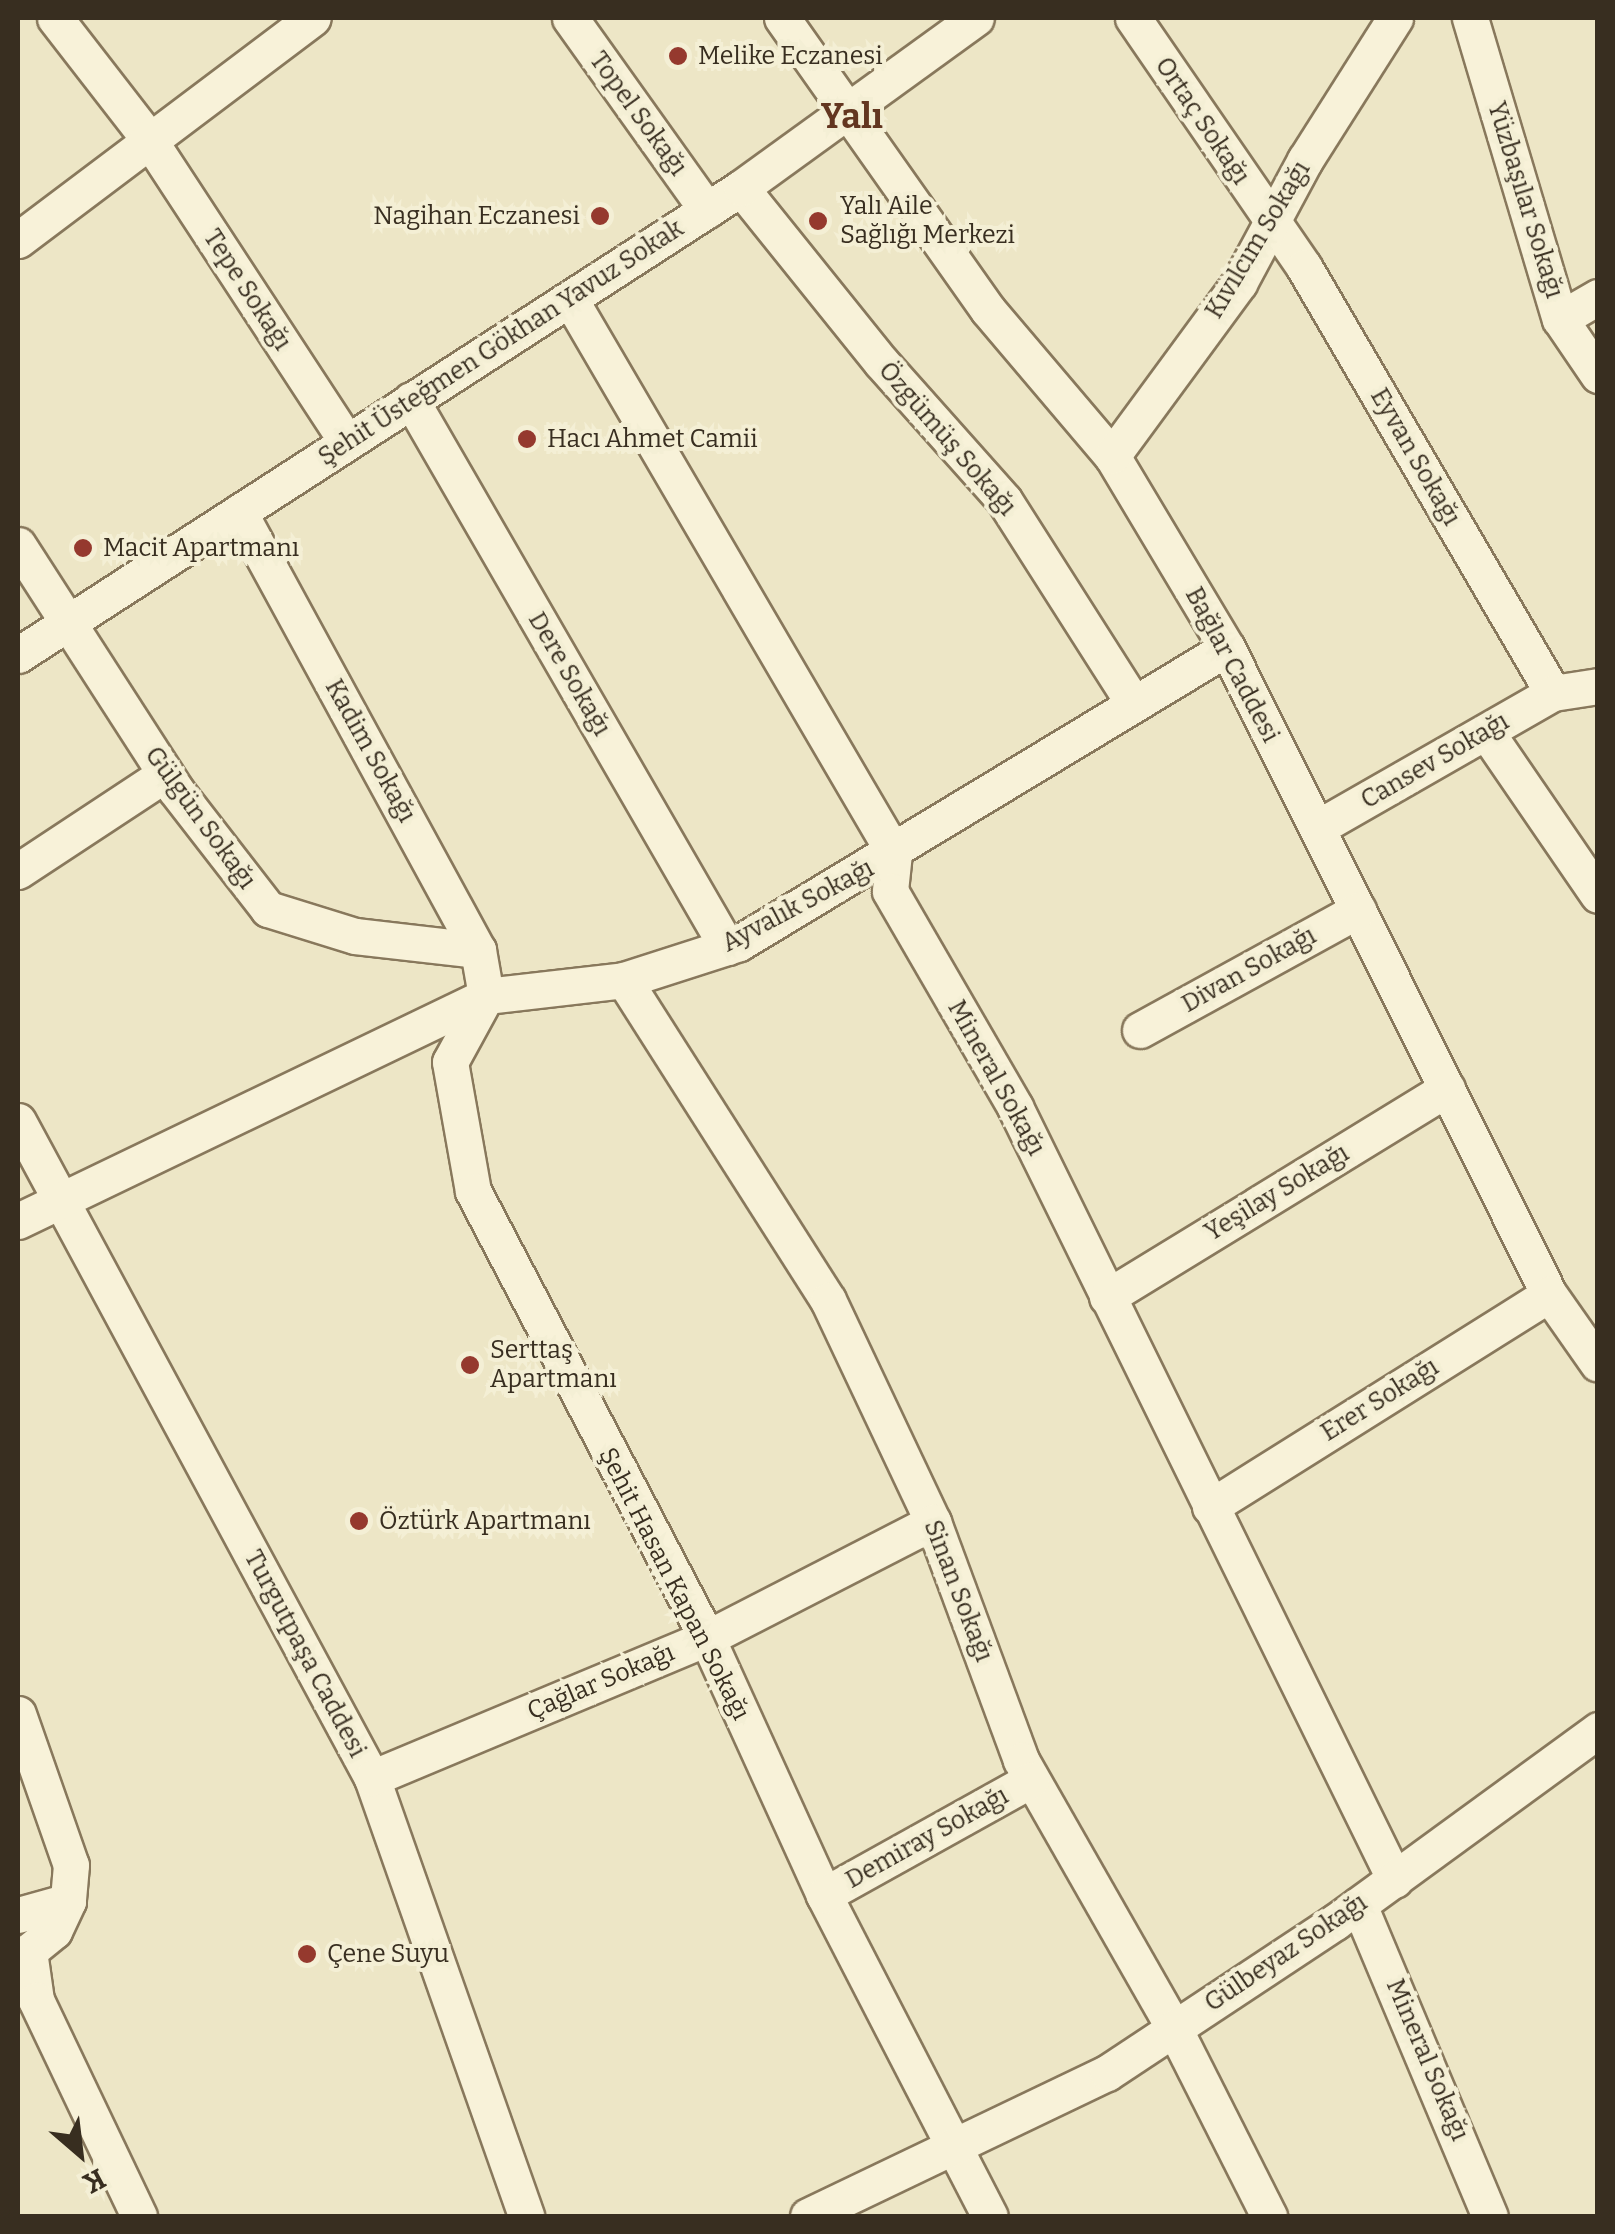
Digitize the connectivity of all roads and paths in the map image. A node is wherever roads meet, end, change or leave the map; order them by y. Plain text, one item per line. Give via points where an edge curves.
1 (55, 18) edge
2 (314, 18) edge
3 (570, 18) edge
4 (782, 18) edge
5 (976, 18) edge
6 (1134, 18) edge
7 (1395, 18) edge
8 (1470, 18) edge
9 (848, 116) junction
10 (148, 138) junction
11 (741, 188) junction
12 (707, 210) junction
13 (1271, 224) junction
14 (18, 240) edge
15 (1598, 297) edge
16 (570, 299) junction
17 (1560, 319) junction
18 (1598, 375) edge
19 (411, 400) junction
20 (347, 442) junction
21 (1112, 456) junction
22 (239, 512) junction
23 (18, 545) edge
24 (68, 622) junction
25 (1227, 648) junction
26 (18, 655) edge
27 (1598, 686) edge
28 (1553, 693) junction
29 (1134, 704) junction
30 (1486, 733) junction
31 (165, 774) junction
32 (1316, 828) junction
33 (894, 853) junction
34 (18, 871) edge
35 (1598, 895) edge
36 (1358, 910) junction
37 (727, 947) junction
38 (478, 950) junction
39 (624, 980) junction
40 (486, 996) junction
41 (1140, 1030) dead end
42 (1448, 1089) junction
43 (18, 1121) edge
44 (62, 1203) junction
45 (18, 1221) edge
46 (1549, 1294) junction
47 (1107, 1297) junction
48 (1598, 1364) edge
49 (1210, 1507) junction
50 (934, 1522) junction
51 (707, 1638) junction
52 (18, 1714) edge
53 (1598, 1730) edge
54 (372, 1778) junction
55 (1031, 1780) junction
56 (1394, 1880) junction
57 (824, 1895) junction
58 (68, 1900) junction
59 (1359, 1905) junction
60 (18, 1915) edge
61 (1174, 2028) junction
62 (955, 2145) junction
63 (140, 2216) edge
64 (526, 2216) edge
65 (808, 2216) edge
66 (990, 2216) edge
67 (1269, 2216) edge
68 (1490, 2216) edge

1 - 10 street, Tepe Sokağı
2 - 10 street
3 - 12 street, Topel Sokağı
4 - 9 street, Bağlar Caddesi
5 - 9 street, Şehit Üsteğmen Gökhan Yavuz Sokak
6 - 13 street, Ortaç Sokağı
7 - 13 street, Kıvılcım Sokağı
8 - 17 street, Yüzbaşılar Sokağı
9 - 11 street, Şehit Üsteğmen Gökhan Yavuz Sokak
9 - 21 street, Bağlar Caddesi via 988,310
10 - 14 street
10 - 20 street, Tepe Sokağı
11 - 12 street, Şehit Üsteğmen Gökhan Yavuz Sokak
11 - 29 street, Özgümüş Sokağı via 880,362 1004,500
12 - 16 street, Şehit Üsteğmen Gökhan Yavuz Sokak
13 - 21 street, Kıvılcım Sokağı via 1239,283
13 - 28 street, Eyvan Sokağı via 1304,268
15 - 17 street
16 - 19 street, Şehit Üsteğmen Gökhan Yavuz Sokak
16 - 33 street, Mineral Sokağı
17 - 18 street, Yüzbaşılar Sokağı
19 - 20 street, Şehit Üsteğmen Gökhan Yavuz Sokak
19 - 37 street, Dere Sokağı
20 - 22 street, Şehit Üsteğmen Gökhan Yavuz Sokak
21 - 25 street, Bağlar Caddesi
22 - 24 street, Şehit Üsteğmen Gökhan Yavuz Sokak
22 - 38 street, Kadim Sokağı
23 - 24 street, Gülgün Sokağı
24 - 26 street, Şehit Üsteğmen Gökhan Yavuz Sokak
24 - 31 street, Gülgün Sokağı
25 - 29 street, Ayvalık Sokağı
25 - 32 street, Bağlar Caddesi
27 - 28 street
28 - 30 street, Cansev Sokağı
29 - 33 street, Ayvalık Sokağı
30 - 32 street, Cansev Sokağı
30 - 35 street
31 - 34 street
31 - 38 street, Gülgün Sokağı via 268,910 354,936
32 - 36 street, Bağlar Caddesi
33 - 37 street, Ayvalık Sokağı
33 - 47 street, Mineral Sokağı via 890,891 1015,1107
36 - 41 street, Divan Sokağı
36 - 42 street, Bağlar Caddesi
37 - 39 street, Ayvalık Sokağı
38 - 40 street, Kadim Sokağı
39 - 40 street, Ayvalık Sokağı
39 - 50 street, Sinan Sokağı via 828,1300
40 - 44 street, Ayvalık Sokağı
40 - 51 street, Şehit Hasan Kapan Sokağı via 450,1062 473,1191
42 - 46 street, Bağlar Caddesi
42 - 47 street, Yeşilay Sokağı
43 - 44 street, Turgutpaşa Caddesi
44 - 45 street, Ayvalık Sokağı
44 - 54 street, Turgutpaşa Caddesi
46 - 48 street, Bağlar Caddesi
46 - 49 street, Erer Sokağı
47 - 49 street, Mineral Sokağı
49 - 56 street, Mineral Sokağı
50 - 51 street, Çağlar Sokağı
50 - 55 street, Sinan Sokağı
51 - 54 street, Çağlar Sokağı
51 - 57 street, Şehit Hasan Kapan Sokağı
52 - 58 street via 71,1866
53 - 56 street, Gülbeyaz Sokağı
54 - 64 street, Turgutpaşa Caddesi
55 - 57 street, Demiray Sokağı
55 - 61 street, Sinan Sokağı
56 - 59 street, Gülbeyaz Sokağı
57 - 62 street, Şehit Hasan Kapan Sokağı
58 - 60 street
58 - 63 street via 54,1931 30,1952 36,2000
59 - 61 street, Gülbeyaz Sokağı
59 - 68 street, Mineral Sokağı
61 - 62 street, Gülbeyaz Sokağı via 1108,2073
61 - 67 street, Sinan Sokağı
62 - 65 street, Gülbeyaz Sokağı
62 - 66 street, Şehit Hasan Kapan Sokağı

